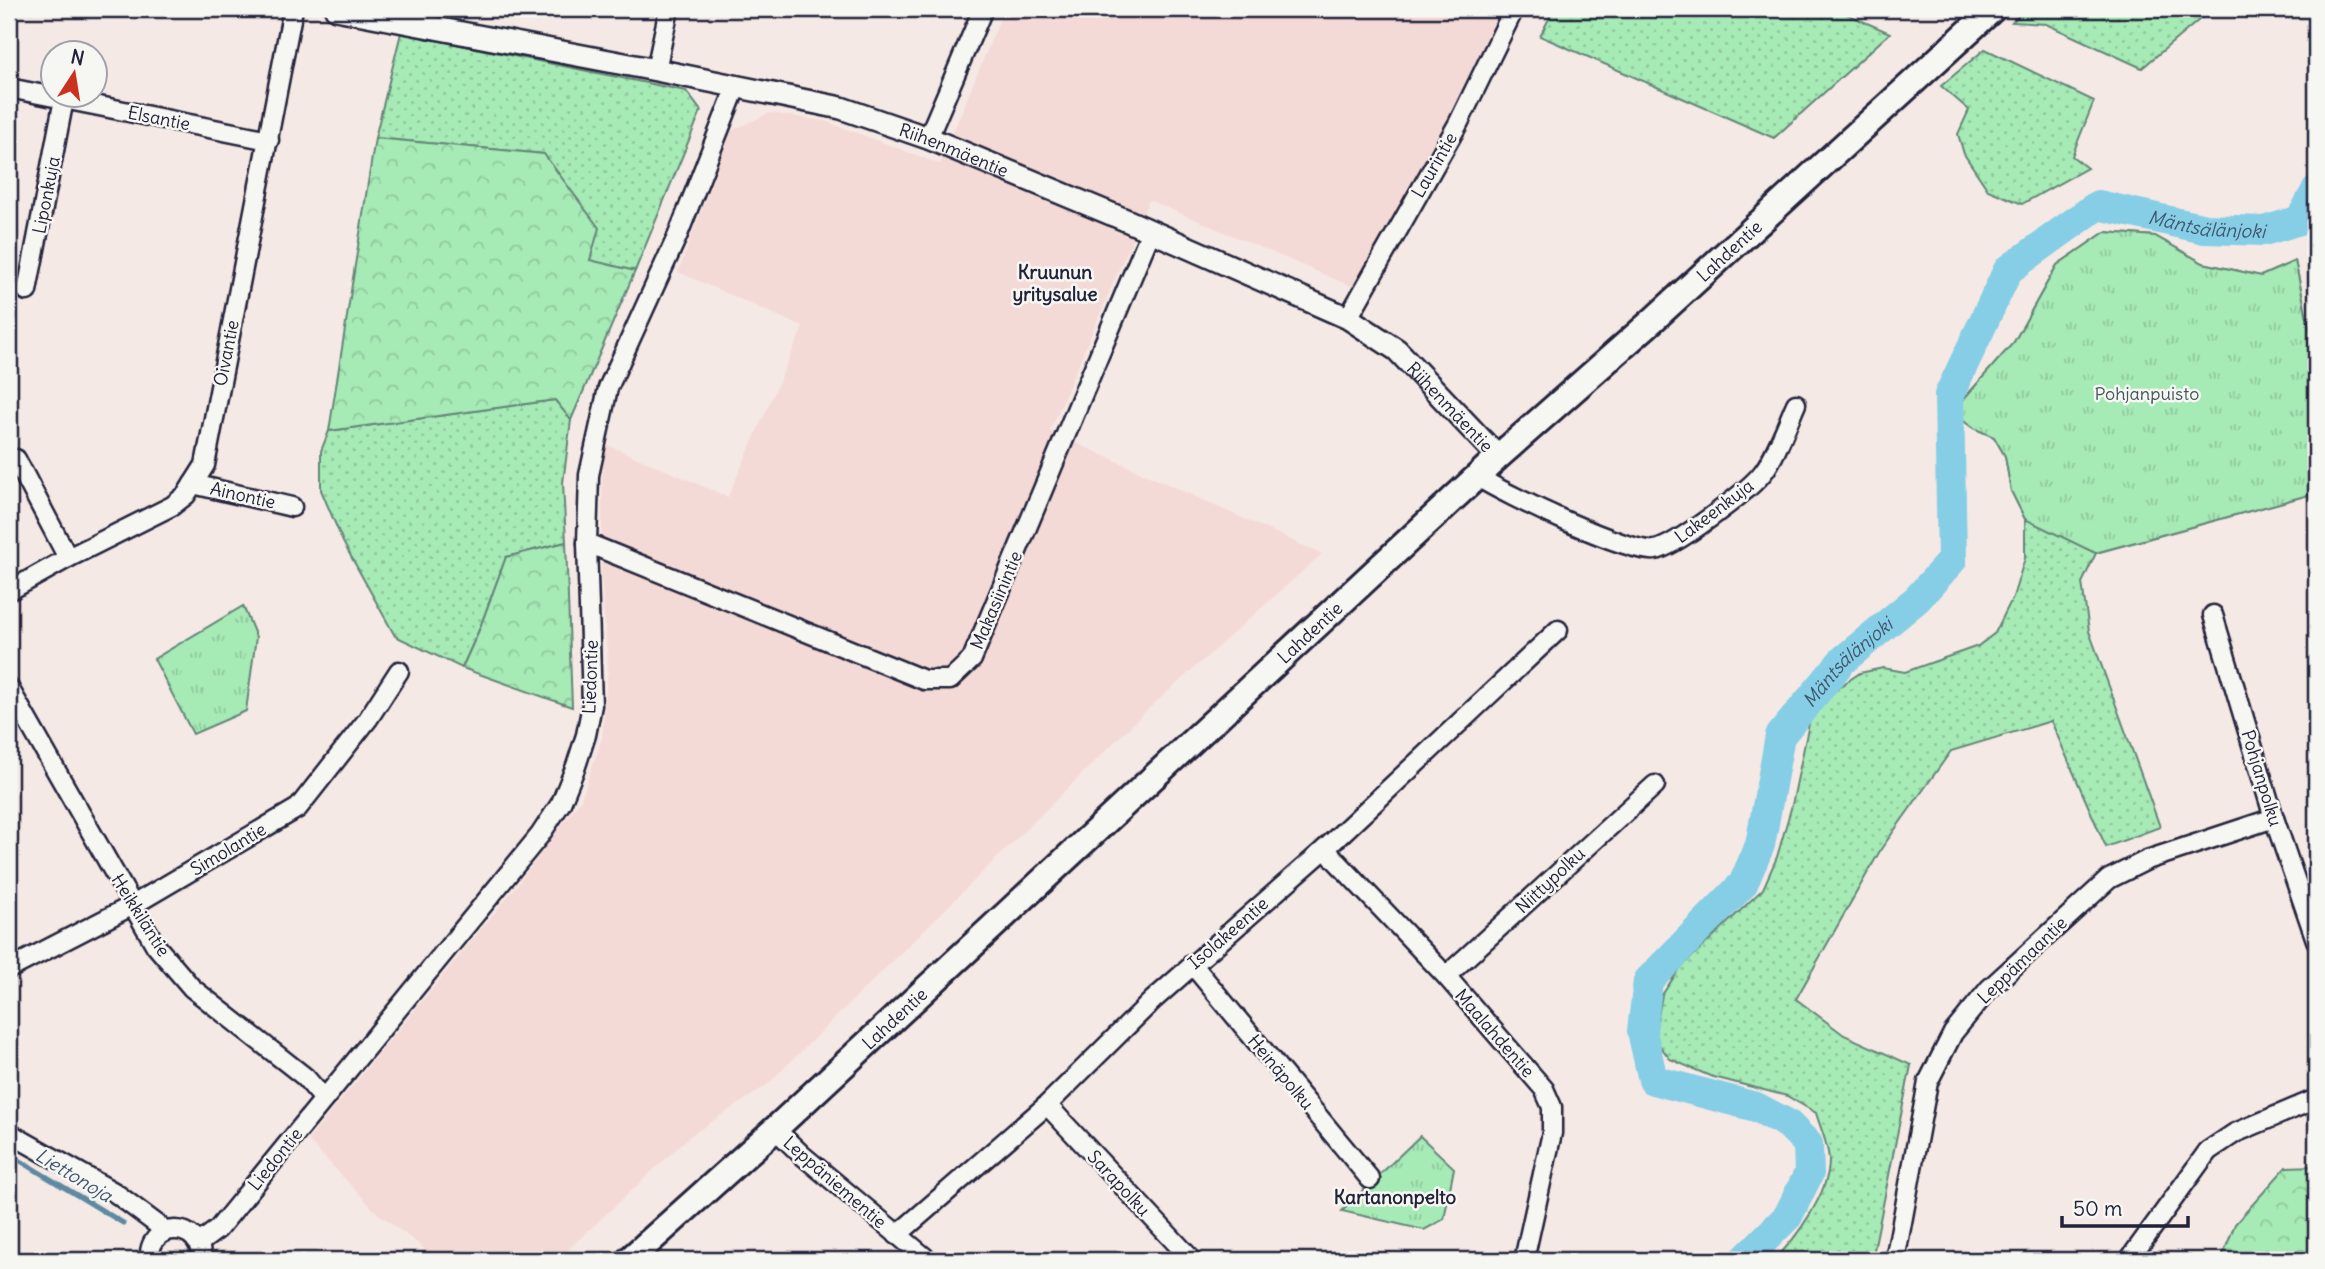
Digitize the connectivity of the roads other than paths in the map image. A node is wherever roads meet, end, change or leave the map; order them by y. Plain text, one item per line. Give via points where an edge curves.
1 (293, 9) edge
2 (336, 9) edge
3 (669, 9) edge
4 (983, 9) edge
5 (1514, 9) edge
6 (1993, 9) edge
7 (656, 70) junction
8 (736, 87) junction
9 (9, 88) edge
10 (38, 94) edge
11 (62, 108) edge
12 (105, 108) edge
13 (928, 138) junction
14 (269, 140) junction
15 (1151, 231) junction
16 (27, 291) dead end
17 (1349, 318) junction
18 (1796, 404) dead end
19 (1498, 457) junction
20 (16, 459) dead end
21 (1478, 477) junction
22 (193, 484) junction
23 (292, 507) dead end
24 (587, 543) junction
25 (68, 558) junction
26 (9, 591) edge
27 (2213, 615) dead end
28 (1558, 630) dead end
29 (399, 671) dead end
30 (9, 688) edge
31 (13, 708) edge
32 (1655, 785) dead end
33 (2274, 818) junction
34 (1325, 849) junction
35 (133, 905) junction
36 (2316, 940) edge
37 (1192, 964) junction
38 (9, 970) edge
39 (1446, 976) junction
40 (324, 1099) junction
41 (2316, 1099) edge
42 (1046, 1105) junction
43 (775, 1129) junction
44 (9, 1133) edge
45 (1370, 1179) dead end
46 (166, 1231) junction
47 (897, 1236) junction
48 (200, 1252) edge
49 (150, 1260) edge
50 (629, 1260) edge
51 (928, 1260) edge
52 (1192, 1260) edge
53 (1524, 1260) edge
54 (1895, 1260) edge
55 (2129, 1260) edge

1 - 14 street, Oivantie
2 - 7 street, Riihenmäentie
3 - 7 street
4 - 13 street
5 - 17 street, Laurintie via 1458,124
6 - 19 main road, Lahdentie
7 - 8 street, Riihenmäentie
8 - 13 street, Riihenmäentie via 841,108
8 - 24 street, Liedontie via 677,237 608,388 589,475
9 - 10 street, Elsantie
11 - 16 street, Liponkuja
12 - 14 street, Elsantie
13 - 15 street, Riihenmäentie
14 - 22 street, Oivantie via 205,465
15 - 17 street, Riihenmäentie
15 - 24 street, Makasiinintie via 972,659 950,681 925,680
17 - 19 street, Riihenmäentie via 1397,349
18 - 21 street, Lakeenkuja via 1761,475 1658,550 1628,546
19 - 21 main road, Lahdentie
20 - 25 street
21 - 43 main road, Lahdentie
22 - 23 street, Ainontie
22 - 25 street, Oivantie via 172,506
24 - 40 street, Liedontie via 592,705 561,803 540,835
25 - 26 street, Oivantie
27 - 33 street, Pohjanpolku
28 - 34 street, Isolakeentie
29 - 35 street, Simolantie via 368,719 298,808
30 - 31 street, Heikkiläntie
31 - 35 street, Heikkiläntie
32 - 39 street, Niittypolku
33 - 36 street, Pohjanpolku
33 - 54 street, Leppämaantie via 2147,860 2109,879 1989,989 1953,1033 1928,1082
34 - 37 street, Isolakeentie
34 - 39 street, Maalahdentie
35 - 38 street, Simolantie
35 - 40 street, Heikkiläntie via 156,946 191,988 305,1077
37 - 42 street, Isolakeentie
37 - 45 street, Heinäpolku
39 - 53 street, Maalahdentie via 1544,1089 1552,1107 1552,1133
40 - 48 street, Liedontie
41 - 55 street via 2235,1133 2208,1151
42 - 47 street, Isolakeentie
42 - 52 street, Sarapolku
43 - 47 street, Leppäniementie
43 - 50 main road, Lahdentie
44 - 46 street via 114,1192
46 - 48 street via 188,1233
46 - 49 street via 150,1248
47 - 51 street, Leppäniementie

